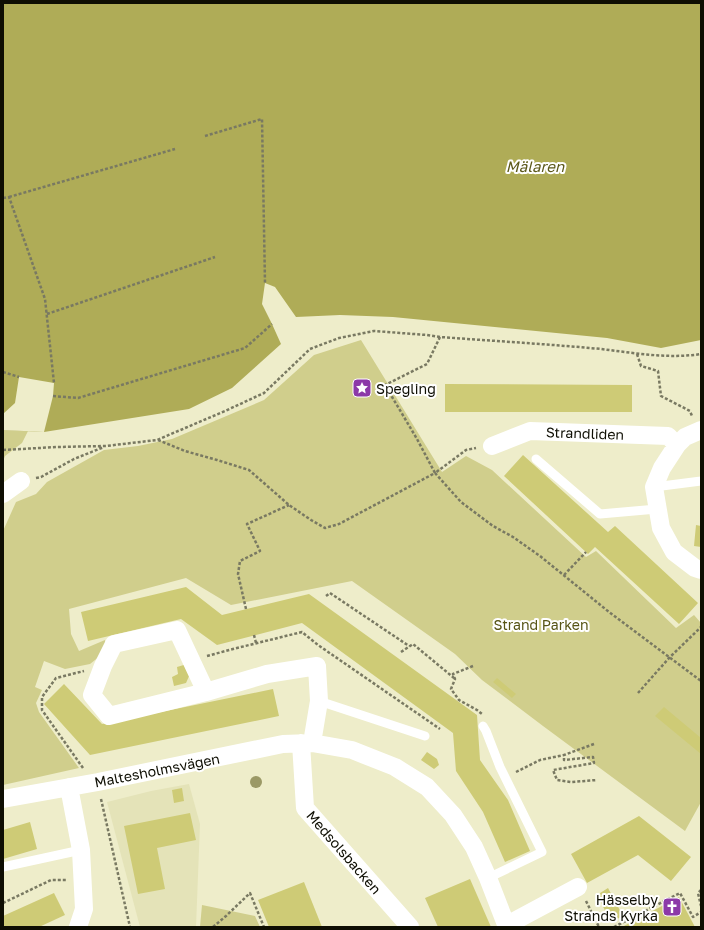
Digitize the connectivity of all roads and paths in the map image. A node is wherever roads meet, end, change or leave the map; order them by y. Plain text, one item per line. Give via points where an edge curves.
1 (204, 136) dead end
2 (175, 149) dead end
3 (9, 197) junction
4 (3, 198) edge
5 (215, 256) dead end
6 (265, 283) dead end
7 (47, 314) junction
8 (272, 324) dead end
9 (440, 337) junction
10 (637, 354) junction
11 (701, 354) edge
12 (3, 372) edge
13 (19, 377) dead end
14 (54, 383) dead end
15 (53, 396) dead end
16 (690, 411) dead end
17 (701, 430) edge
18 (157, 440) junction
19 (677, 445) junction
20 (106, 446) junction
21 (492, 446) joint
22 (3, 450) edge
23 (536, 459) dead end
24 (435, 473) junction
25 (21, 481) joint
26 (701, 481) edge
27 (654, 487) junction
28 (3, 494) edge
29 (289, 505) junction
30 (657, 509) junction
31 (586, 552) dead end
32 (701, 570) edge
33 (564, 575) junction
34 (326, 596) dead end
35 (246, 609) dead end
36 (701, 627) edge
37 (254, 635) dead end
38 (256, 643) junction
39 (409, 646) junction
40 (401, 652) dead end
41 (669, 658) junction
42 (191, 660) junction
43 (103, 666) junction
44 (473, 666) dead end
45 (455, 679) junction
46 (701, 681) edge
47 (206, 692) junction
48 (638, 693) dead end
49 (319, 701) junction
50 (483, 726) joint
51 (440, 729) dead end
52 (425, 736) dead end
53 (307, 743) junction
54 (594, 744) dead end
55 (564, 755) junction
56 (505, 778) junction
57 (597, 780) dead end
58 (98, 782) junction
59 (69, 786) junction
60 (3, 799) edge
61 (80, 850) junction
62 (3, 867) edge
63 (488, 878) junction
64 (82, 880) junction
65 (578, 887) joint
66 (701, 890) edge
67 (3, 903) edge
68 (701, 906) edge
69 (701, 912) edge
70 (507, 926) edge
71 (78, 927) edge
72 (130, 927) edge
73 (213, 927) edge
74 (264, 927) edge
75 (410, 927) edge
76 (599, 927) edge
77 (614, 927) edge

1 - 6 path via 262,119
2 - 3 path
3 - 4 path
3 - 7 path via 45,300
5 - 7 path
7 - 14 path
8 - 15 path via 245,348 78,398
9 - 10 path
9 - 18 path via 374,331 339,338 310,349 264,393
9 - 24 path via 427,364 385,385
10 - 11 path
10 - 16 path via 641,366 658,370 661,396
12 - 13 path
17 - 19 street via 685,436
18 - 20 path
18 - 29 path via 249,470
19 - 21 street, Strandliden via 668,436 530,431
19 - 27 street via 662,468
20 - 22 path
20 - 25 path via 74,459 42,477
21 - 24 path via 466,450
23 - 30 lane via 600,514
24 - 29 path via 339,524 325,528
24 - 33 path via 461,502 493,526 513,536
25 - 28 street
26 - 27 lane
27 - 30 street
29 - 35 path via 247,524 260,552 240,561 238,574
30 - 32 street via 661,528 674,552
31 - 33 path
33 - 41 path
34 - 39 path via 330,593
36 - 41 path
37 - 38 path
38 - 42 path
38 - 51 path via 302,632
39 - 40 path
39 - 45 path via 413,644
41 - 46 path
41 - 48 path
42 - 43 street via 177,630 114,644
42 - 47 street
43 - 47 street via 92,695 109,716
43 - 58 path via 56,678 42,698 42,710 82,767
44 - 45 path via 453,674
45 - 50 path via 451,689 459,700 483,715
47 - 49 street via 267,674 316,666
49 - 52 lane
49 - 53 street
50 - 56 lane
53 - 58 street, Maltesholmsvägen via 283,744
53 - 63 street, Maltesholmsvägen via 352,750 395,767 427,787 453,816 474,847
53 - 75 street, Medsolsbacken via 305,808
54 - 55 path
55 - 56 path via 540,760
55 - 57 path via 564,760 593,757 594,762 553,770 557,780
56 - 63 lane via 542,852
58 - 59 street, Maltesholmsvägen
58 - 72 path
59 - 60 street, Maltesholmsvägen
59 - 61 street
61 - 62 lane
61 - 64 street
63 - 70 street, Maltesholmsvägen
64 - 67 path via 51,880
64 - 71 street via 84,909
65 - 70 street
65 - 76 path
66 - 68 path via 698,894
69 - 77 path via 693,917 680,893
73 - 74 path via 250,893

